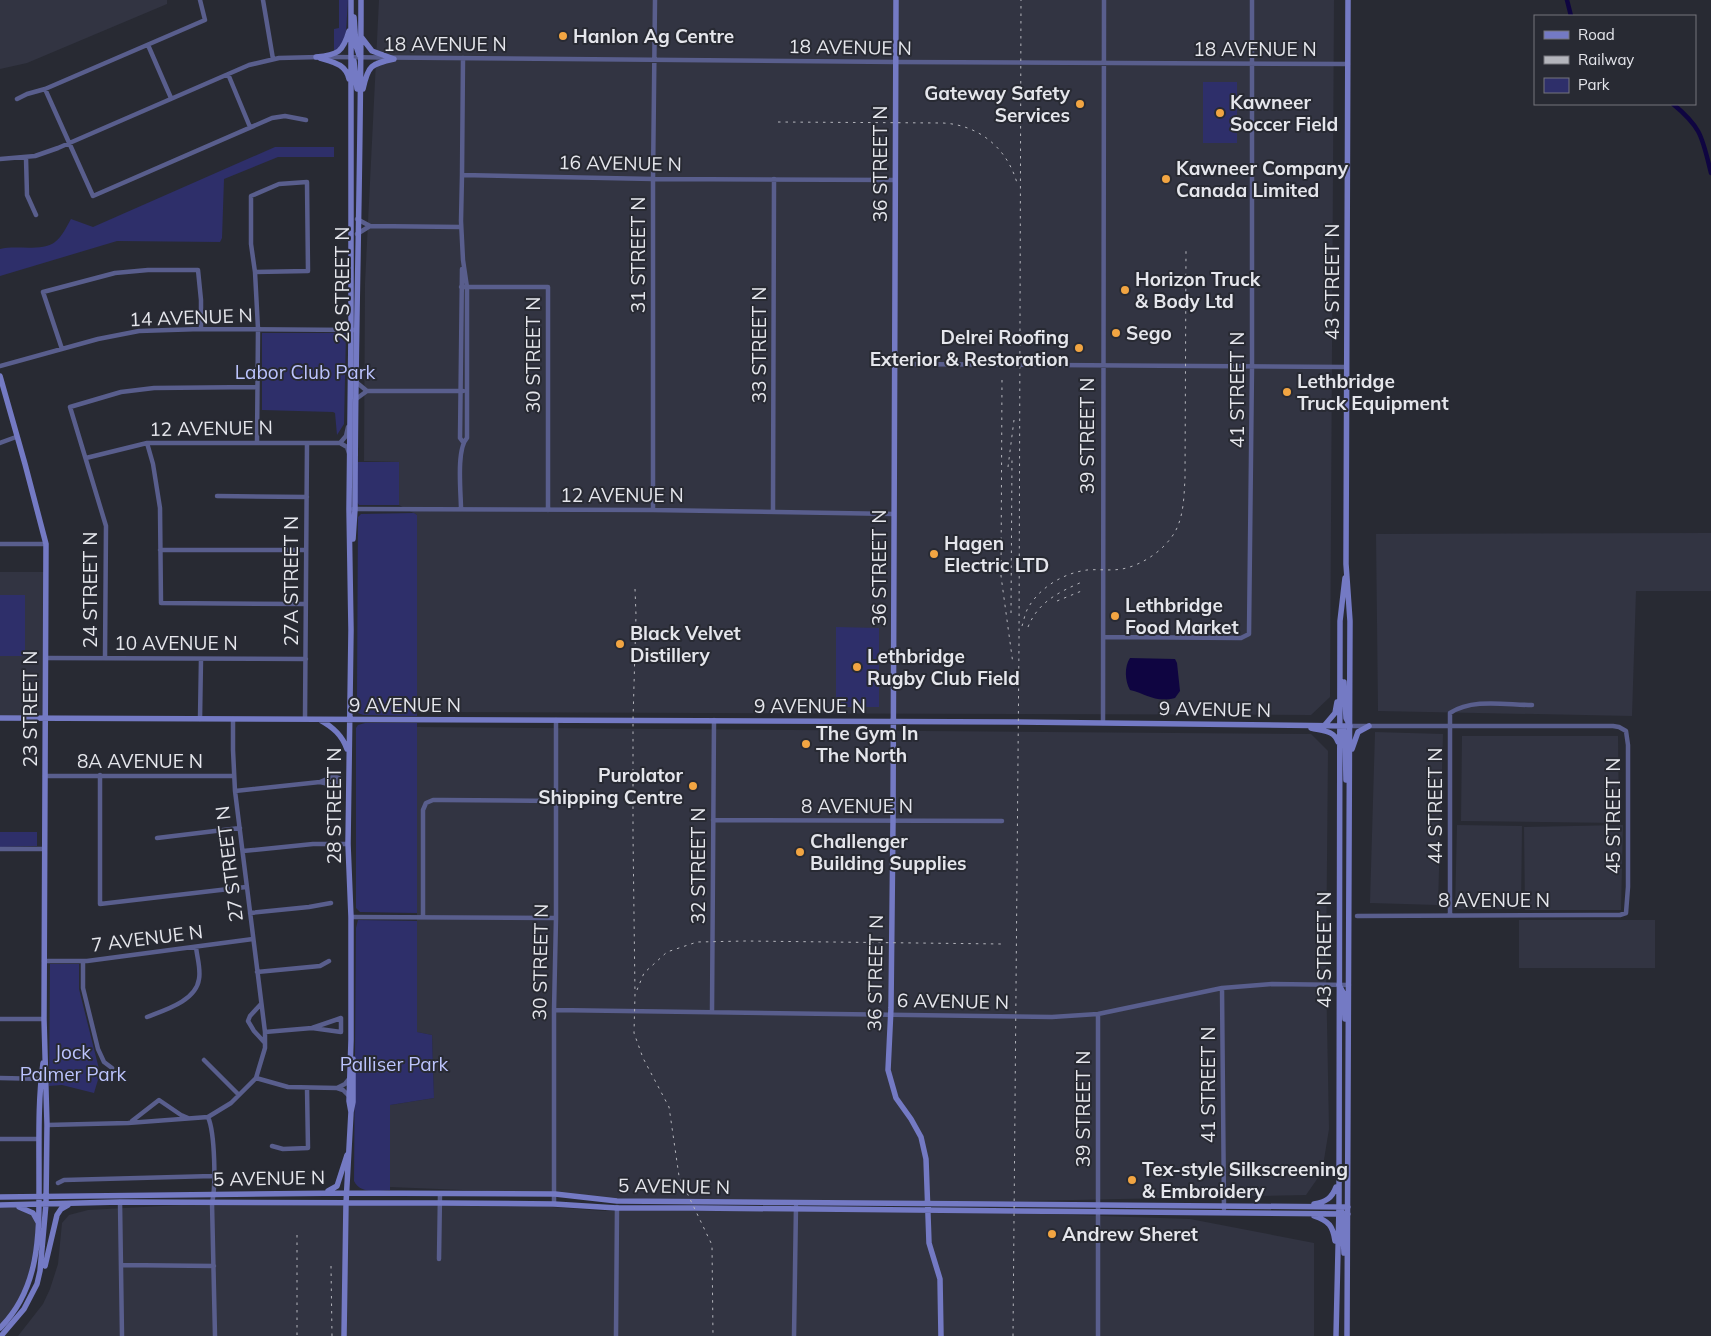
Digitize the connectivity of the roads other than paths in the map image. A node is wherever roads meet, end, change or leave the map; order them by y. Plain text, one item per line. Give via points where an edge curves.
1 (200, 0) edge
2 (263, 0) edge
3 (352, 0) edge
4 (361, 0) edge
5 (655, 0) edge
6 (896, 0) edge
7 (1104, 0) edge
8 (1252, 0) edge
9 (1348, 0) edge
10 (351, 21) junction
11 (361, 36) junction
12 (148, 45) junction
13 (316, 57) junction
14 (352, 58) junction
15 (360, 58) junction
16 (463, 58) junction
17 (273, 59) junction
18 (394, 59) junction
19 (654, 60) junction
20 (896, 62) junction
21 (1104, 62) junction
22 (1252, 64) junction
23 (1348, 64) junction
24 (228, 74) junction
25 (45, 89) junction
26 (351, 92) junction
27 (171, 98) junction
28 (17, 99) dead end
29 (361, 100) junction
30 (306, 120) dead end
31 (250, 127) junction
32 (360, 138) junction
33 (70, 143) junction
34 (26, 158) junction
35 (0, 159) edge
36 (462, 176) junction
37 (653, 179) junction
38 (774, 179) junction
39 (895, 180) junction
40 (36, 215) dead end
41 (357, 219) junction
42 (370, 226) junction
43 (461, 227) junction
44 (357, 234) junction
45 (463, 260) junction
46 (255, 272) junction
47 (461, 287) junction
48 (467, 287) junction
49 (201, 329) junction
50 (258, 330) junction
51 (354, 330) junction
52 (62, 349) junction
53 (894, 364) junction
54 (1102, 365) junction
55 (0, 366) edge
56 (1252, 367) junction
57 (1346, 367) junction
58 (0, 376) edge
59 (356, 382) junction
60 (257, 388) junction
61 (367, 391) junction
62 (461, 391) junction
63 (467, 391) junction
64 (356, 399) junction
65 (349, 424) junction
66 (16, 437) junction
67 (257, 442) junction
68 (463, 442) junction
69 (0, 443) edge
70 (147, 443) junction
71 (307, 443) junction
72 (340, 443) junction
73 (350, 456) junction
74 (86, 458) junction
75 (217, 496) dead end
76 (307, 497) junction
77 (352, 509) junction
78 (461, 509) junction
79 (548, 510) junction
80 (653, 510) junction
81 (773, 512) junction
82 (894, 514) junction
83 (0, 544) edge
84 (46, 544) junction
85 (160, 550) junction
86 (306, 550) junction
87 (1346, 564) junction
88 (306, 604) junction
89 (1103, 637) junction
90 (1341, 653) junction
91 (46, 658) junction
92 (105, 658) junction
93 (201, 659) junction
94 (306, 659) junction
95 (1340, 691) junction
96 (1532, 706) dead end
97 (0, 718) edge
98 (45, 718) junction
99 (200, 719) junction
100 (233, 719) junction
101 (305, 719) junction
102 (318, 719) junction
103 (349, 720) junction
104 (556, 720) junction
105 (714, 720) junction
106 (893, 721) junction
107 (1103, 722) junction
108 (1299, 726) junction
109 (1324, 726) junction
110 (1340, 726) junction
111 (1350, 726) junction
112 (1370, 726) junction
113 (1451, 727) junction
114 (1620, 727) joint
115 (1340, 751) junction
116 (348, 754) junction
117 (1350, 759) junction
118 (100, 775) junction
119 (45, 776) junction
120 (234, 776) junction
121 (320, 782) dead end
122 (236, 792) junction
123 (556, 801) junction
124 (1350, 807) junction
125 (713, 820) junction
126 (893, 820) junction
127 (1002, 822) dead end
128 (240, 828) junction
129 (157, 838) dead end
130 (348, 844) junction
131 (0, 849) edge
132 (44, 849) junction
133 (243, 851) junction
134 (246, 887) junction
135 (331, 903) dead end
136 (1626, 909) joint
137 (250, 913) junction
138 (1450, 915) junction
139 (351, 916) junction
140 (423, 916) junction
141 (1357, 916) dead end
142 (556, 918) junction
143 (254, 939) junction
144 (196, 947) junction
145 (44, 961) junction
146 (83, 961) junction
147 (330, 961) dead end
148 (257, 972) junction
149 (1339, 984) junction
150 (1349, 984) junction
151 (1222, 988) junction
152 (261, 1004) junction
153 (554, 1010) junction
154 (712, 1012) junction
155 (1098, 1014) junction
156 (890, 1016) junction
157 (147, 1017) dead end
158 (0, 1018) edge
159 (44, 1019) junction
160 (312, 1028) junction
161 (265, 1032) junction
162 (351, 1040) junction
163 (265, 1043) junction
164 (1348, 1059) junction
165 (204, 1060) dead end
166 (112, 1068) dead end
167 (0, 1078) edge
168 (256, 1078) junction
169 (44, 1079) junction
170 (349, 1079) junction
171 (307, 1088) junction
172 (337, 1088) junction
173 (238, 1094) junction
174 (349, 1096) junction
175 (351, 1112) junction
176 (208, 1118) junction
177 (193, 1119) junction
178 (128, 1123) junction
179 (47, 1125) junction
180 (0, 1138) edge
181 (39, 1139) junction
182 (350, 1140) junction
183 (272, 1146) dead end
184 (213, 1176) junction
185 (1338, 1181) junction
186 (58, 1183) dead end
187 (347, 1192) junction
188 (323, 1193) junction
189 (214, 1194) junction
190 (440, 1194) junction
191 (555, 1194) junction
192 (0, 1197) edge
193 (43, 1197) junction
194 (617, 1201) junction
195 (120, 1202) junction
196 (212, 1203) junction
197 (346, 1203) junction
198 (440, 1203) junction
199 (42, 1204) junction
200 (70, 1204) junction
201 (554, 1204) junction
202 (0, 1205) edge
203 (10, 1205) junction
204 (796, 1206) junction
205 (928, 1206) junction
206 (1300, 1206) junction
207 (1338, 1207) junction
208 (1348, 1207) junction
209 (617, 1208) junction
210 (1098, 1208) junction
211 (1224, 1209) junction
212 (1307, 1214) junction
213 (1343, 1214) junction
214 (39, 1225) junction
215 (1338, 1255) junction
216 (439, 1259) dead end
217 (121, 1266) junction
218 (214, 1266) junction
219 (38, 1279) junction
220 (0, 1328) edge
221 (9, 1328) junction
222 (1, 1336) edge
223 (6, 1336) edge
224 (122, 1336) edge
225 (215, 1336) edge
226 (344, 1336) edge
227 (616, 1336) edge
228 (794, 1336) edge
229 (941, 1336) edge
230 (1098, 1336) edge
231 (1336, 1336) edge
232 (1346, 1336) edge

1 - 12 street via 205,20
2 - 17 street
3 - 10 main road, 28 STREET N
3 - 15 main road
4 - 11 main road, 28 STREET N
5 - 19 street, 31 STREET N
6 - 20 main road, 36 STREET N
7 - 21 street, 39 STREET N
8 - 22 street, 41 STREET N
9 - 23 main road, 43 STREET N
10 - 13 main road via 343,48 336,54
10 - 14 main road, 28 STREET N
11 - 15 main road, 28 STREET N
11 - 18 main road via 372,51
12 - 25 street
12 - 27 street
13 - 14 street, 18 AVENUE N
13 - 17 street, 18 AVENUE N
13 - 26 main road via 344,67 348,72
14 - 15 street, 18 AVENUE N
14 - 26 main road, 28 STREET N
14 - 32 main road
15 - 18 street, 18 AVENUE N
15 - 29 main road, 28 STREET N
16 - 18 street, 18 AVENUE N
16 - 19 street, 18 AVENUE N
16 - 36 street
17 - 24 street, 18 AVENUE N
18 - 29 main road via 374,64 365,81
19 - 20 street, 18 AVENUE N
19 - 37 street, 31 STREET N
20 - 21 street, 18 AVENUE N
20 - 39 main road, 36 STREET N
21 - 22 street, 18 AVENUE N
21 - 54 street, 39 STREET N
22 - 23 street, 18 AVENUE N
22 - 56 street, 41 STREET N
23 - 57 main road, 43 STREET N
24 - 27 street, 18 AVENUE N
24 - 31 street
25 - 28 street
25 - 33 street
26 - 51 main road, 28 STREET N
27 - 33 street, 18 AVENUE N
29 - 32 main road, 28 STREET N
30 - 31 street via 278,117
31 - 33 street via 93,196
32 - 41 main road, 28 STREET N
33 - 34 street, 18 AVENUE N
34 - 35 street, 18 AVENUE N
34 - 40 street via 27,195
36 - 37 street, 16 AVENUE N
36 - 43 street
37 - 38 street, 16 AVENUE N
37 - 80 street, 31 STREET N
38 - 39 street, 16 AVENUE N
38 - 81 street, 33 STREET N
39 - 53 main road, 36 STREET N
41 - 42 street
41 - 44 main road, 28 STREET N
42 - 43 street
42 - 44 street
43 - 45 street
44 - 51 main road, 28 STREET N
45 - 47 street
45 - 48 street
46 - 46 street via 251,196 279,184 307,182 308,271
46 - 50 street
47 - 48 street, 30 STREET N
47 - 62 street
48 - 63 street
48 - 79 street, 30 STREET N via 548,287
49 - 50 street, 14 AVENUE N
49 - 52 street, 14 AVENUE N via 125,333
49 - 52 street via 198,270 115,273 43,292
50 - 51 street, 14 AVENUE N
50 - 60 street
51 - 59 main road, 28 STREET N
51 - 65 main road, 28 STREET N
52 - 55 street, 14 AVENUE N
53 - 54 street
53 - 82 main road, 36 STREET N
54 - 56 street
54 - 89 street, 39 STREET N
56 - 57 street
56 - 89 street, 41 STREET N via 1249,634 1241,638
57 - 87 main road, 43 STREET N
58 - 66 main road, 23 STREET N
59 - 61 street
59 - 64 main road, 28 STREET N
60 - 67 street
60 - 74 street, 24 STREET N via 154,388 121,392 70,407
61 - 62 street
61 - 64 street
62 - 63 street
62 - 68 street via 460,438
63 - 68 street via 467,438
64 - 77 main road, 28 STREET N
65 - 72 street
65 - 73 main road, 28 STREET N
66 - 69 street
66 - 84 main road, 23 STREET N
67 - 70 street, 12 AVENUE N
67 - 71 street, 12 AVENUE N
68 - 78 street
70 - 74 street, 12 AVENUE N
70 - 85 street via 160,508
71 - 72 street, 12 AVENUE N
71 - 76 street, 27A STREET N
72 - 73 street via 347,447
73 - 77 main road, 28 STREET N
74 - 92 street, 24 STREET N via 106,526
75 - 76 street
76 - 86 street, 27A STREET N
77 - 78 street, 12 AVENUE N
77 - 103 main road, 28 STREET N
78 - 79 street, 12 AVENUE N
79 - 80 street, 12 AVENUE N
80 - 81 street, 12 AVENUE N
81 - 82 street, 12 AVENUE N
82 - 106 main road, 36 STREET N
83 - 84 street
84 - 91 main road, 23 STREET N
85 - 86 street
85 - 88 street via 160,604
86 - 88 street, 27A STREET N
87 - 90 main road, 43 STREET N
87 - 111 main road, 43 STREET N via 1350,621
88 - 94 street, 27A STREET N
89 - 107 street, 39 STREET N
90 - 95 main road, 43 STREET N
90 - 111 main road via 1346,718
91 - 92 street, 10 AVENUE N
91 - 98 main road, 23 STREET N
92 - 93 street, 10 AVENUE N
93 - 94 street, 10 AVENUE N
93 - 99 street
94 - 101 street, 27A STREET N
95 - 109 main road via 1335,713
95 - 110 main road, 43 STREET N
96 - 113 street via 1473,704 1458,707 1450,713
97 - 98 main road, 9 AVENUE N
98 - 99 main road, 9 AVENUE N
98 - 119 main road, 23 STREET N
99 - 100 main road, 9 AVENUE N
100 - 101 main road, 9 AVENUE N
100 - 120 street, 27 STREET N
101 - 102 main road, 9 AVENUE N
102 - 103 main road, 9 AVENUE N
102 - 116 main road via 340,735
103 - 104 main road, 9 AVENUE N
103 - 116 main road, 28 STREET N
104 - 105 main road, 9 AVENUE N
104 - 123 street, 30 STREET N
105 - 106 main road, 9 AVENUE N
105 - 125 street, 32 STREET N
106 - 107 main road, 9 AVENUE N
106 - 126 main road, 36 STREET N
107 - 108 main road, 9 AVENUE N
108 - 109 main road, 9 AVENUE N
108 - 115 main road via 1331,732 1337,738
109 - 110 main road, 9 AVENUE N
110 - 111 main road, 9 AVENUE N
110 - 115 main road, 43 STREET N
110 - 124 main road via 1345,735
111 - 112 street, 9 AVENUE N
111 - 117 main road, 43 STREET N
112 - 113 street, 9 AVENUE N
112 - 117 main road via 1357,734
113 - 114 street, 9 AVENUE N
113 - 138 street, 44 STREET N
114 - 136 street, 45 STREET N via 1626,731 1628,745
115 - 149 main road, 43 STREET N
116 - 130 main road, 28 STREET N
117 - 124 main road, 43 STREET N
118 - 119 street, 8A AVENUE N
118 - 120 street, 8A AVENUE N
118 - 134 street via 100,904
119 - 132 main road, 23 STREET N
120 - 122 street, 27 STREET N
121 - 122 street
122 - 128 street, 27 STREET N
123 - 140 street via 433,800 426,803 423,810
123 - 142 street, 30 STREET N
124 - 150 main road, 43 STREET N
125 - 126 street, 8 AVENUE N
125 - 154 street, 32 STREET N
126 - 127 street, 8 AVENUE N
126 - 156 main road, 36 STREET N
128 - 129 street
128 - 133 street, 27 STREET N
130 - 133 street
130 - 139 main road, 28 STREET N
131 - 132 street
132 - 145 main road, 23 STREET N
133 - 134 street, 27 STREET N
134 - 137 street, 27 STREET N
135 - 137 street
136 - 138 street, 8 AVENUE N via 1626,913 1620,915
137 - 143 street, 27 STREET N
138 - 141 street, 8 AVENUE N
139 - 140 street
139 - 162 main road, 28 STREET N
140 - 142 street
142 - 153 street, 30 STREET N
143 - 144 street, 7 AVENUE N
143 - 148 street, 27 STREET N
144 - 146 street, 7 AVENUE N
144 - 157 street via 200,978 196,988 178,1005
145 - 146 street, 7 AVENUE N
145 - 159 main road, 23 STREET N
146 - 166 street via 83,988 98,1049 101,1059
147 - 148 street via 320,966
148 - 152 street, 27 STREET N
149 - 150 street, 6 AVENUE N
149 - 151 street, 6 AVENUE N
149 - 164 main road via 1344,994
149 - 185 main road, 43 STREET N
150 - 164 main road, 43 STREET N
151 - 155 street, 6 AVENUE N
151 - 211 street, 41 STREET N
152 - 161 street, 27 STREET N
152 - 163 street via 248,1021
153 - 154 street, 6 AVENUE N
153 - 191 street, 30 STREET N
154 - 156 street, 6 AVENUE N
155 - 156 street, 6 AVENUE N
155 - 210 street, 39 STREET N
156 - 205 main road, 36 STREET N via 888,1070 896,1098 922,1137
158 - 159 street
159 - 169 main road, 23 STREET N
160 - 160 street via 341,1032 341,1018 326,1023
160 - 161 street
161 - 163 street, 27 STREET N
162 - 170 main road, 28 STREET N
162 - 175 main road, 28 STREET N via 354,1102
163 - 168 street, 27 STREET N
164 - 208 main road, 43 STREET N
165 - 173 street
167 - 169 street
168 - 171 street via 288,1088
168 - 173 street
169 - 179 main road, 23 STREET N
169 - 181 main road, 23 STREET N
170 - 172 street
170 - 174 main road, 28 STREET N
171 - 172 street
171 - 183 street via 308,1148
172 - 174 street
173 - 176 street via 231,1103
174 - 175 main road, 28 STREET N
175 - 182 main road, 28 STREET N
176 - 177 street
176 - 184 street
177 - 178 street
177 - 178 street via 159,1100
178 - 179 street
179 - 193 main road, 23 STREET N
180 - 181 street
181 - 193 main road, 23 STREET N
182 - 187 main road, 28 STREET N
182 - 188 main road via 337,1186
184 - 186 street, 5 AVENUE N via 64,1180
184 - 189 street
185 - 206 main road via 1330,1198 1322,1203
185 - 207 main road, 43 STREET N
187 - 188 main road, 5 AVENUE N
187 - 190 main road, 5 AVENUE N
187 - 197 main road, 28 STREET N
188 - 189 main road, 5 AVENUE N
189 - 193 main road, 5 AVENUE N
189 - 196 street
190 - 191 main road, 5 AVENUE N
190 - 198 street
191 - 194 main road, 5 AVENUE N
191 - 201 street, 30 STREET N
192 - 193 main road, 5 AVENUE N
193 - 199 main road
194 - 204 main road, 5 AVENUE N
194 - 209 street
195 - 196 main road, 5 AVENUE N
195 - 200 main road, 5 AVENUE N
195 - 217 street
196 - 197 main road, 5 AVENUE N
196 - 218 street
197 - 198 main road, 5 AVENUE N
197 - 226 main road, 28 STREET N
198 - 201 main road, 5 AVENUE N
198 - 216 street
199 - 200 main road, 5 AVENUE N
199 - 203 main road, 5 AVENUE N
199 - 214 main road
199 - 219 main road via 42,1264
200 - 219 main road via 61,1208 57,1215 47,1259
201 - 209 main road, 5 AVENUE N
202 - 203 main road, 5 AVENUE N
203 - 214 main road via 29,1210
204 - 205 main road, 5 AVENUE N
204 - 209 main road, 5 AVENUE N
204 - 228 street
205 - 210 main road, 5 AVENUE N
205 - 229 main road, 36 STREET N via 929,1243 940,1279
206 - 207 main road, 5 AVENUE N
206 - 211 main road, 5 AVENUE N
207 - 208 main road, 5 AVENUE N
207 - 213 main road, 43 STREET N
208 - 213 main road, 43 STREET N
209 - 227 street
210 - 211 main road, 5 AVENUE N
210 - 230 street, 39 STREET N
211 - 212 main road, 5 AVENUE N
212 - 213 main road, 5 AVENUE N
212 - 215 main road via 1324,1219 1331,1226
213 - 215 main road, 43 STREET N
213 - 232 main road, 43 STREET N
214 - 220 main road via 36,1257 29,1281 16,1308
215 - 231 main road, 43 STREET N
217 - 218 street
217 - 224 street
218 - 225 street
219 - 221 main road via 24,1309
221 - 222 main road
221 - 223 main road

